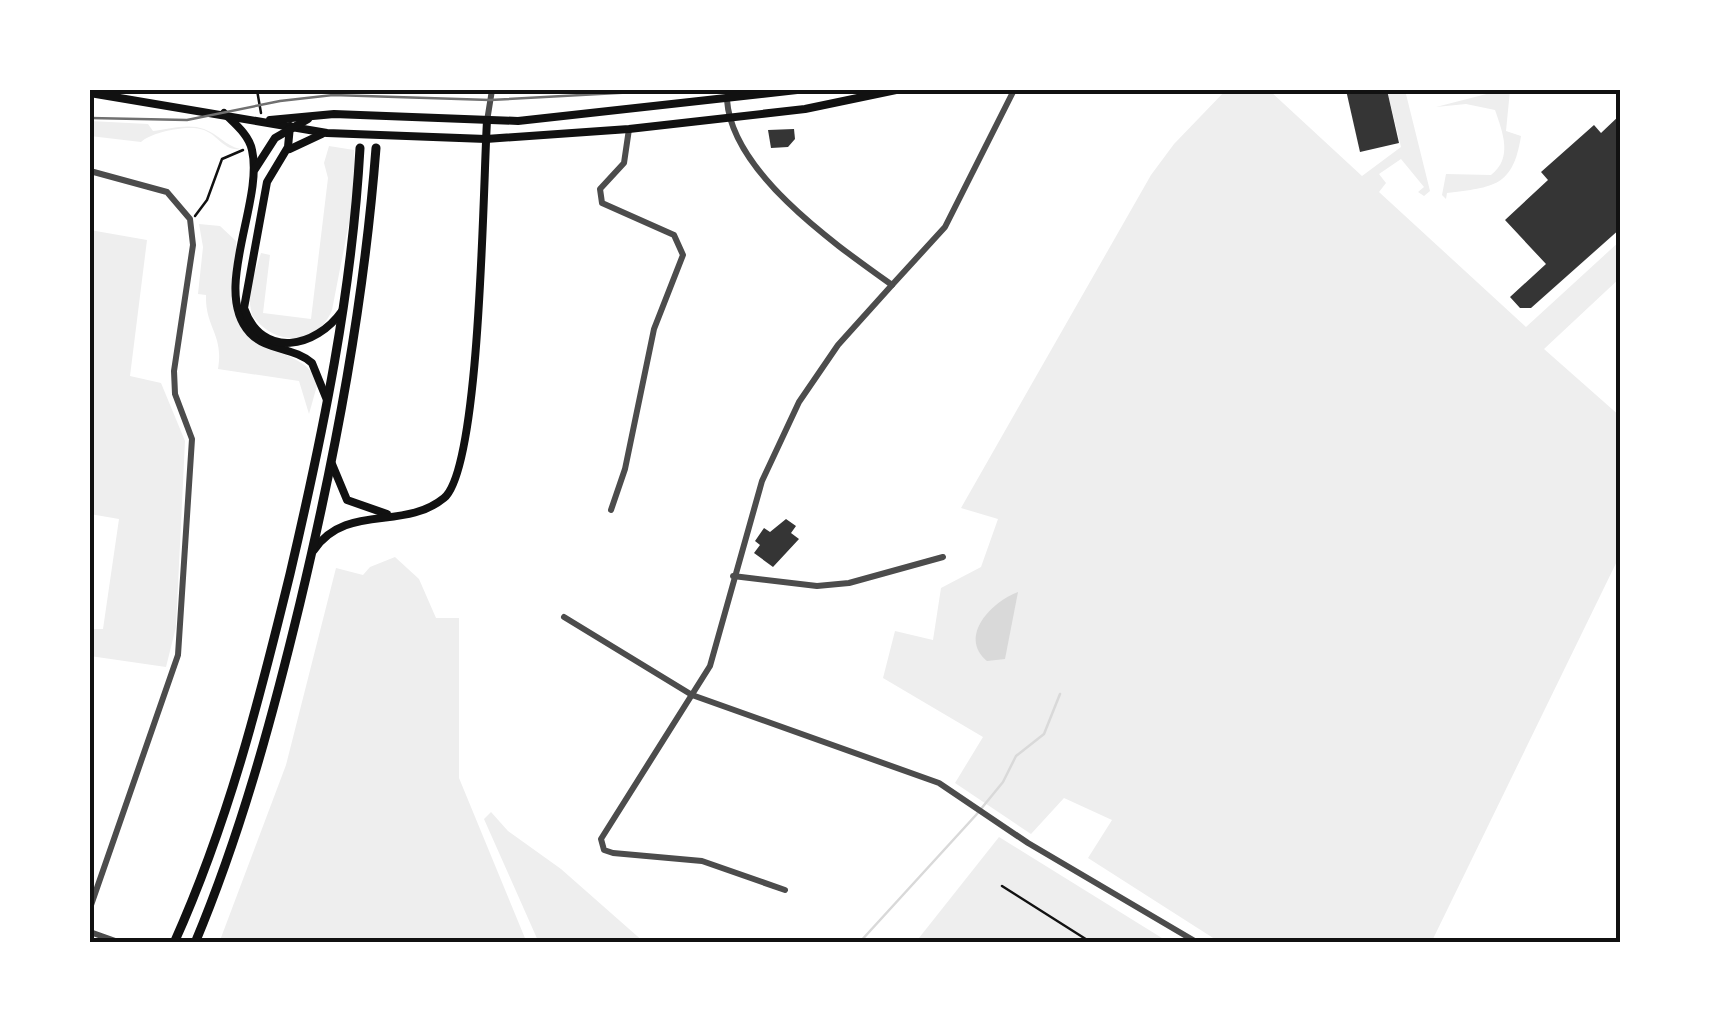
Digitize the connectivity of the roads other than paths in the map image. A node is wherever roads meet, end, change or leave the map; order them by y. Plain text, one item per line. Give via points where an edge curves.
1 (492, 90) edge
2 (797, 90) edge
3 (896, 90) edge
4 (1014, 90) edge
5 (90, 93) edge
6 (727, 100) junction
7 (224, 113) junction
8 (261, 115) junction
9 (322, 115) junction
10 (728, 117) junction
11 (282, 119) junction
12 (488, 121) junction
13 (290, 127) junction
14 (629, 129) junction
15 (331, 133) junction
16 (486, 139) junction
17 (360, 148) dead end
18 (376, 148) dead end
19 (284, 155) junction
20 (90, 172) edge
21 (252, 178) junction
22 (892, 285) junction
23 (345, 307) junction
24 (328, 404) junction
25 (332, 464) junction
26 (611, 510) dead end
27 (397, 515) junction
28 (312, 554) junction
29 (943, 558) dead end
30 (734, 576) junction
31 (564, 617) dead end
32 (692, 695) junction
33 (785, 890) dead end
34 (90, 908) edge
35 (90, 932) edge
36 (122, 943) edge
37 (174, 943) edge
38 (195, 943) edge
39 (1198, 943) edge

1 - 12 street
2 - 6 main road
3 - 10 main road
4 - 22 street via 945,228
5 - 7 main road
6 - 10 street
6 - 12 main road
7 - 8 main road
7 - 21 main road via 252,146
8 - 11 main road
8 - 13 main road
9 - 11 main road
9 - 12 main road
9 - 13 main road
10 - 14 main road
10 - 22 street via 731,132 806,224
11 - 13 main road
12 - 16 main road
13 - 15 main road
13 - 19 main road
13 - 21 main road via 269,144
14 - 16 main road
14 - 26 street via 624,163 600,189 602,203 674,235 683,255 641,373
15 - 16 main road
15 - 19 main road via 302,140
16 - 27 main road via 470,419 458,478 446,497
17 - 23 main road
18 - 25 main road via 363,290
19 - 23 main road via 268,182 242,297 247,317 271,340 296,344 320,336
20 - 34 street via 155,186 176,199 190,219 193,245 174,371 192,440 178,655
21 - 24 main road via 237,310 259,340 312,363
22 - 30 street via 798,402 762,481
23 - 24 main road
24 - 37 main road via 246,753 226,820
25 - 27 main road via 347,500
25 - 28 main road
27 - 28 main road via 336,527
28 - 38 main road via 262,756
29 - 30 street via 833,584
30 - 32 street via 722,633
31 - 32 street
32 - 33 street via 600,844 647,859 702,861
32 - 39 street via 938,782
35 - 36 street

